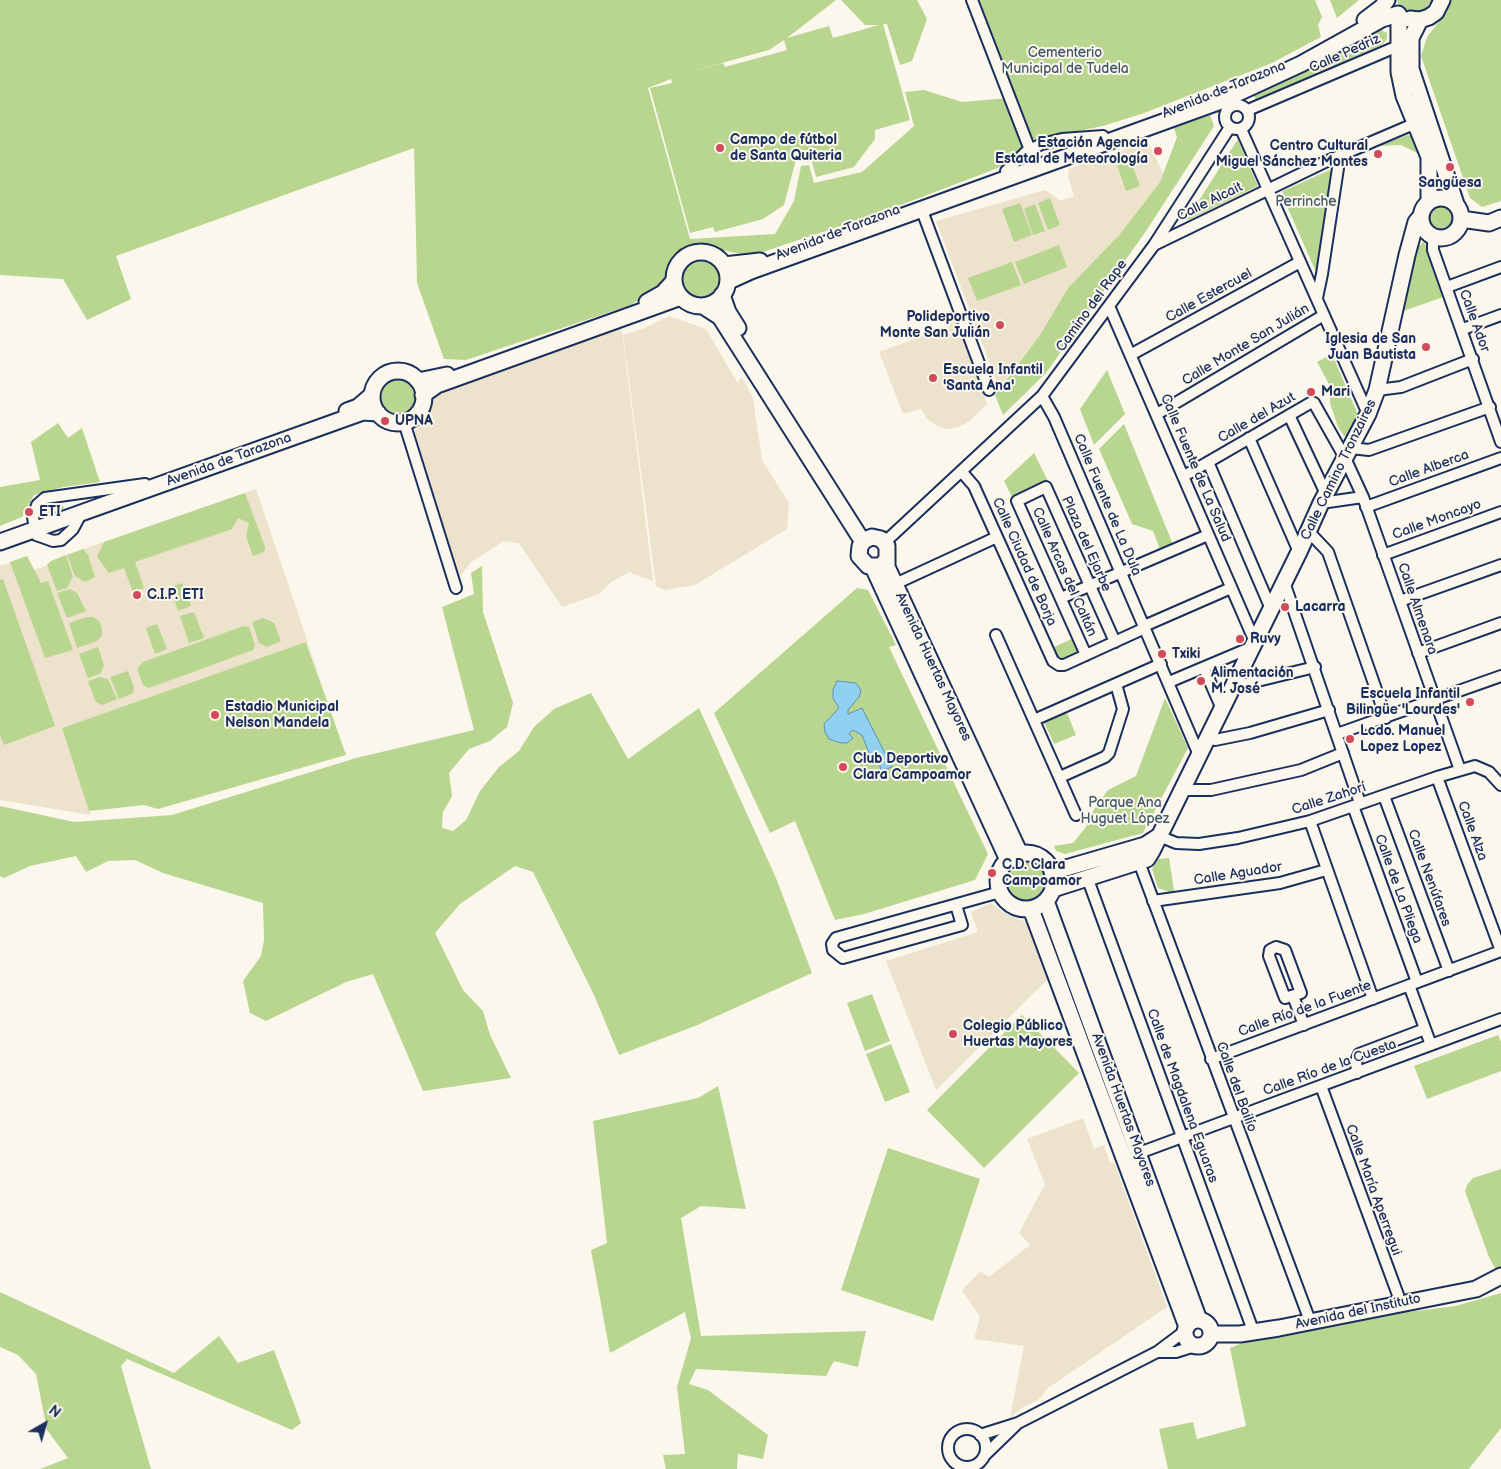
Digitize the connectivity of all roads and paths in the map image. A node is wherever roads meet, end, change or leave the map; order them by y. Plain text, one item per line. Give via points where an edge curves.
1 (972, 0) edge
2 (1388, 0) edge
3 (1442, 0) edge
4 (1398, 14) junction
5 (1420, 20) junction
6 (1398, 46) junction
7 (1241, 92) junction
8 (1216, 102) junction
9 (1246, 109) junction
10 (1224, 117) junction
11 (1416, 123) junction
12 (1230, 127) junction
13 (1241, 129) junction
14 (1104, 136) junction
15 (1030, 150) junction
16 (1340, 155) junction
17 (1006, 171) junction
18 (1269, 189) junction
19 (1430, 202) junction
20 (1456, 204) junction
21 (924, 208) junction
22 (1421, 216) junction
23 (1501, 218) edge
24 (1461, 219) junction
25 (1431, 235) junction
26 (1154, 245) junction
27 (1407, 254) junction
28 (1300, 262) junction
29 (724, 265) junction
30 (1501, 267) edge
31 (729, 281) junction
32 (673, 282) junction
33 (1447, 287) junction
34 (722, 296) junction
35 (681, 297) junction
36 (1317, 298) junction
37 (703, 306) junction
38 (1109, 306) junction
39 (1324, 315) junction
40 (1501, 315) edge
41 (1462, 329) junction
42 (1132, 354) junction
43 (1472, 359) junction
44 (421, 388) junction
45 (989, 390) dead end
46 (1377, 390) junction
47 (372, 395) junction
48 (1042, 396) junction
49 (1490, 407) junction
50 (378, 413) junction
51 (1157, 414) junction
52 (1368, 414) junction
53 (1289, 415) junction
54 (404, 422) junction
55 (1249, 438) junction
56 (1501, 442) edge
57 (1348, 453) junction
58 (1501, 458) edge
59 (1208, 462) junction
60 (961, 471) junction
61 (1184, 476) junction
62 (145, 484) junction
63 (1323, 499) junction
64 (1017, 501) joint
65 (1364, 502) junction
66 (1501, 512) edge
67 (34, 527) junction
68 (1309, 532) junction
69 (1208, 535) junction
70 (0, 536) edge
71 (997, 537) junction
72 (873, 540) junction
73 (0, 542) edge
74 (1299, 552) junction
75 (1383, 554) junction
76 (886, 560) junction
77 (1501, 565) edge
78 (873, 567) junction
79 (1121, 572) junction
80 (1284, 582) junction
81 (895, 584) junction
82 (1090, 586) junction
83 (456, 588) dead end
84 (1232, 588) junction
85 (1061, 598) junction
86 (1400, 602) junction
87 (1271, 609) junction
88 (1501, 623) edge
89 (1145, 627) junction
90 (996, 636) dead end
91 (1115, 642) junction
92 (1254, 645) junction
93 (1418, 653) junction
94 (1086, 655) junction
95 (1161, 664) junction
96 (1059, 665) joint
97 (1315, 667) junction
98 (1204, 668) junction
99 (1501, 676) edge
100 (1169, 682) junction
101 (1116, 684) junction
102 (1233, 687) junction
103 (1434, 700) junction
104 (1222, 709) junction
105 (1329, 710) junction
106 (1386, 718) junction
107 (1034, 720) junction
108 (1336, 734) junction
109 (1207, 738) junction
110 (1342, 753) junction
111 (1199, 755) junction
112 (1460, 770) junction
113 (1060, 777) junction
114 (1437, 777) junction
115 (1501, 782) edge
116 (1182, 790) junction
117 (1384, 796) junction
118 (1357, 805) junction
119 (1076, 815) dead end
120 (1310, 821) junction
121 (1159, 836) junction
122 (1014, 857) junction
123 (1139, 862) junction
124 (1326, 870) junction
125 (1052, 872) junction
126 (1087, 877) junction
127 (1000, 892) junction
128 (1050, 895) junction
129 (1153, 901) junction
130 (956, 905) junction
131 (1031, 909) junction
132 (1501, 951) edge
133 (1448, 971) junction
134 (1413, 984) junction
135 (1293, 996) junction
136 (1373, 999) junction
137 (1501, 1020) edge
138 (1304, 1025) junction
139 (1425, 1030) junction
140 (1431, 1046) junction
141 (1211, 1058) junction
142 (1357, 1073) junction
143 (1321, 1086) junction
144 (1233, 1118) junction
145 (1183, 1138) junction
146 (1139, 1153) junction
147 (1501, 1276) edge
148 (1396, 1304) junction
149 (1310, 1321) junction
150 (1251, 1325) dead end
151 (1190, 1326) junction
152 (1211, 1334) junction
153 (1195, 1346) junction
154 (1157, 1352) junction
155 (1018, 1422) junction
156 (980, 1435) junction
157 (984, 1456) junction

1 - 15 street
2 - 4 street
2 - 14 street, Avenida de Tarazona via 1372,16 1272,73
3 - 5 street via 1436,12
4 - 5 street
4 - 6 street
4 - 7 street, Avenida de Tarazona via 1382,19 1301,64
5 - 20 street via 1411,38 1411,70
6 - 9 street, Calle Pedriz
6 - 11 street via 1404,96
7 - 8 street, Avenida de Tarazona
7 - 9 street, Avenida de Tarazona
8 - 10 street, Avenida de Tarazona
8 - 21 street, Avenida de Tarazona
9 - 10 street, Avenida de Tarazona via 1237,104 1230,107
9 - 13 street, Avenida de Tarazona via 1249,121
10 - 12 street, Avenida de Tarazona
11 - 16 street, Calle Alcait
11 - 19 street via 1429,157
12 - 13 street
12 - 26 street, Camino del Rape
13 - 18 street
14 - 15 street, Avenida de Tarazona via 1062,139
14 - 17 street, Avenida de Tarazona
15 - 17 street, Avenida de Tarazona
16 - 18 street, Calle Alcait
16 - 36 street
17 - 29 street, Avenida de Tarazona via 766,260
18 - 26 street, Calle Alcait
18 - 28 street
19 - 20 street via 1443,198
19 - 22 street
20 - 24 street
21 - 31 street, Avenida de Tarazona
21 - 45 street via 924,216
22 - 25 street via 1423,226
22 - 27 street, Calle Camino Tronzaires via 1416,222
23 - 24 street via 1489,223
24 - 25 street via 1460,226 1452,235 1440,238
25 - 27 street
25 - 33 street, Calle Ador
26 - 38 street, Camino del Rape
27 - 46 street, Calle Camino Tronzaires
28 - 36 street
28 - 42 street, Calle Estercuel
29 - 31 street
29 - 32 street via 716,257 697,252 680,263
30 - 33 street
31 - 34 street
32 - 35 street
32 - 44 street via 652,300 448,374
33 - 41 street, Calle Ador
34 - 37 street
34 - 72 street, Avenida Huertas Mayores via 728,312
35 - 37 street
35 - 44 street via 437,386
36 - 39 street
37 - 72 street, Avenida Huertas Mayores via 720,317
38 - 42 street, Calle Fuente de La Salud
38 - 48 street, Camino del Rape
39 - 51 street, Calle Monte San Julián
39 - 52 street
40 - 41 street
41 - 43 street, Calle Ador
42 - 51 street, Calle Fuente de La Salud
43 - 46 street via 1401,387
43 - 49 street, Calle Ador
44 - 47 street via 404,371 395,371 379,378
44 - 54 street via 419,412
46 - 52 street, Calle Camino Tronzaires
47 - 50 street
47 - 62 street, Avenida de Tarazona via 358,407
48 - 60 street, Camino del Rape
48 - 79 street, Calle Fuente de La Dula
49 - 56 street, Calle Ador
49 - 57 street via 1369,450
50 - 54 street via 385,420
50 - 67 street, Avenida de Tarazona via 364,412
51 - 61 street, Calle Fuente de La Salud
52 - 57 street, Calle Camino Tronzaires
53 - 55 street, Calle del Azut
53 - 57 street, Calle del Azut via 1314,403
53 - 63 street
54 - 83 street
55 - 59 street, Calle del Azut
55 - 74 street
57 - 63 street, Calle Camino Tronzaires
57 - 65 street, Calle Almenara
58 - 65 street, Calle Alberca
59 - 61 street, Calle del Azut
59 - 87 street
60 - 71 street, Calle Ciudad de Borja via 974,486
60 - 72 street, Camino del Rape
61 - 69 street, Calle Fuente de La Salud
62 - 67 street, Avenida de Tarazona
62 - 67 street, Avenida de Tarazona via 45,498 35,510
63 - 65 street, Calle Alberca
63 - 68 street, Calle Camino Tronzaires
64 - 82 street, Plaza del Ejarbe via 1046,487
64 - 85 street, Calle Arcas del Caltán
65 - 75 street, Calle Almenara
66 - 75 street, Calle Moncayo
67 - 70 street, Avenida de Tarazona
67 - 73 street, Avenida de Tarazona
68 - 74 street, Calle Camino Tronzaires
68 - 106 street via 1328,552
69 - 79 street
69 - 84 street, Calle Fuente de La Salud
71 - 81 street
71 - 96 street, Calle Ciudad de Borja via 1053,661
72 - 76 street, Avenida Huertas Mayores via 889,551
72 - 78 street, Avenida Huertas Mayores via 859,556 864,564
74 - 80 street, Calle Camino Tronzaires
75 - 86 street, Calle Almenara
76 - 78 street via 881,566
76 - 81 street, Avenida Huertas Mayores
77 - 86 street
78 - 122 street, Avenida Huertas Mayores
79 - 82 street
79 - 89 street, Calle Fuente de La Dula
80 - 87 street, Calle Camino Tronzaires
80 - 97 street, Calle de La Pliega
81 - 122 street, Avenida Huertas Mayores
82 - 85 street
82 - 91 street, Plaza del Ejarbe
84 - 89 street
84 - 92 street, Calle Fuente de La Salud
85 - 94 street, Calle Arcas del Caltán
86 - 93 street, Calle Almenara
87 - 92 street, Calle Camino Tronzaires
88 - 93 street
89 - 91 street, Calle Arcas del Caltán
89 - 95 street, Calle Fuente de La Dula
90 - 107 street
91 - 94 street, Calle Arcas del Caltán
92 - 98 street
92 - 102 street, Calle Camino Tronzaires
93 - 103 street, Calle Almenara
94 - 96 street, Calle Arcas del Caltán
95 - 100 street, Calle Fuente de La Dula
95 - 101 street
97 - 102 street
97 - 105 street, Calle de La Pliega
98 - 100 street
98 - 104 street
99 - 103 street
100 - 111 street, Calle Fuente de La Dula
101 - 107 street
101 - 113 street via 1123,709 1109,753
102 - 104 street, Calle Camino Tronzaires
103 - 106 street
103 - 112 street, Calle Almenara
104 - 109 street, Calle Camino Tronzaires
105 - 108 street, Calle de La Pliega
105 - 109 street via 1250,733 1215,740
106 - 108 street
107 - 113 street
108 - 110 street, Calle de La Pliega
109 - 111 street, Calle Camino Tronzaires
110 - 116 street via 1301,770 1211,790
110 - 118 street, Calle de La Pliega
111 - 116 street, Calle Camino Tronzaires
112 - 114 street, Calle Zahorí
112 - 115 street, Calle Zahorí via 1475,766 1483,768
113 - 119 street
114 - 117 street, Calle Zahorí
114 - 132 street, Calle Alza
116 - 121 street, Calle Camino Tronzaires
117 - 118 street, Calle Zahorí
117 - 133 street, Calle Nenúfares
118 - 120 street, Calle Zahorí
118 - 134 street, Calle de La Pliega
120 - 121 street, Calle Zahorí via 1199,844 1176,843
120 - 124 street
121 - 123 street, Calle Camino Tronzaires via 1147,859
121 - 125 street via 1145,845
122 - 125 street via 1036,855
122 - 127 street via 999,874
123 - 126 street
123 - 129 street, Calle del Bailío
124 - 129 street, Calle Aguador via 1280,883
124 - 136 street
125 - 128 street
126 - 128 street
126 - 145 street, Calle de Magdalena Eguaras
127 - 130 street
127 - 131 street via 1013,906
128 - 131 street
128 - 146 street, Avenida Huertas Mayores
129 - 141 street, Calle del Bailío
130 - 130 street via 836,938 833,950 843,958 962,925
131 - 151 street, Avenida Huertas Mayores
132 - 133 street, Calle Río de la Fuente
133 - 134 street, Calle Río de la Fuente
134 - 136 street, Calle Río de la Fuente
134 - 139 street
135 - 135 street via 1301,993 1285,950 1276,947 1270,950 1269,956 1285,998
135 - 138 street
136 - 138 street, Calle Río de la Fuente
137 - 140 street, Calle Río de la Cuesta
138 - 141 street, Calle Río de la Fuente
139 - 140 street
139 - 142 street via 1359,1054
140 - 142 street, Calle Río de la Cuesta
141 - 144 street, Calle del Bailío
142 - 143 street, Calle Río de la Cuesta
143 - 144 street, Calle Río de la Cuesta
143 - 148 street, Calle María Aperregui via 1398,1295
144 - 145 street, Calle Río de la Cuesta
144 - 149 street, Calle del Bailío
145 - 146 street, Calle Río de la Cuesta
145 - 150 street, Calle de Magdalena Eguaras
146 - 151 street, Avenida Huertas Mayores
147 - 148 street, Avenida del Instituto via 1476,1289
148 - 149 street, Avenida del Instituto
149 - 152 street, Avenida del Instituto via 1240,1334
151 - 152 street via 1208,1324
151 - 153 street via 1187,1340
151 - 154 street
152 - 153 street via 1206,1344
153 - 154 street via 1176,1352
154 - 155 street
155 - 156 street
155 - 157 street
156 - 157 street via 986,1448
156 - 157 street via 967,1429 959,1431 949,1441 948,1448 953,1462 967,1467 974,1466

